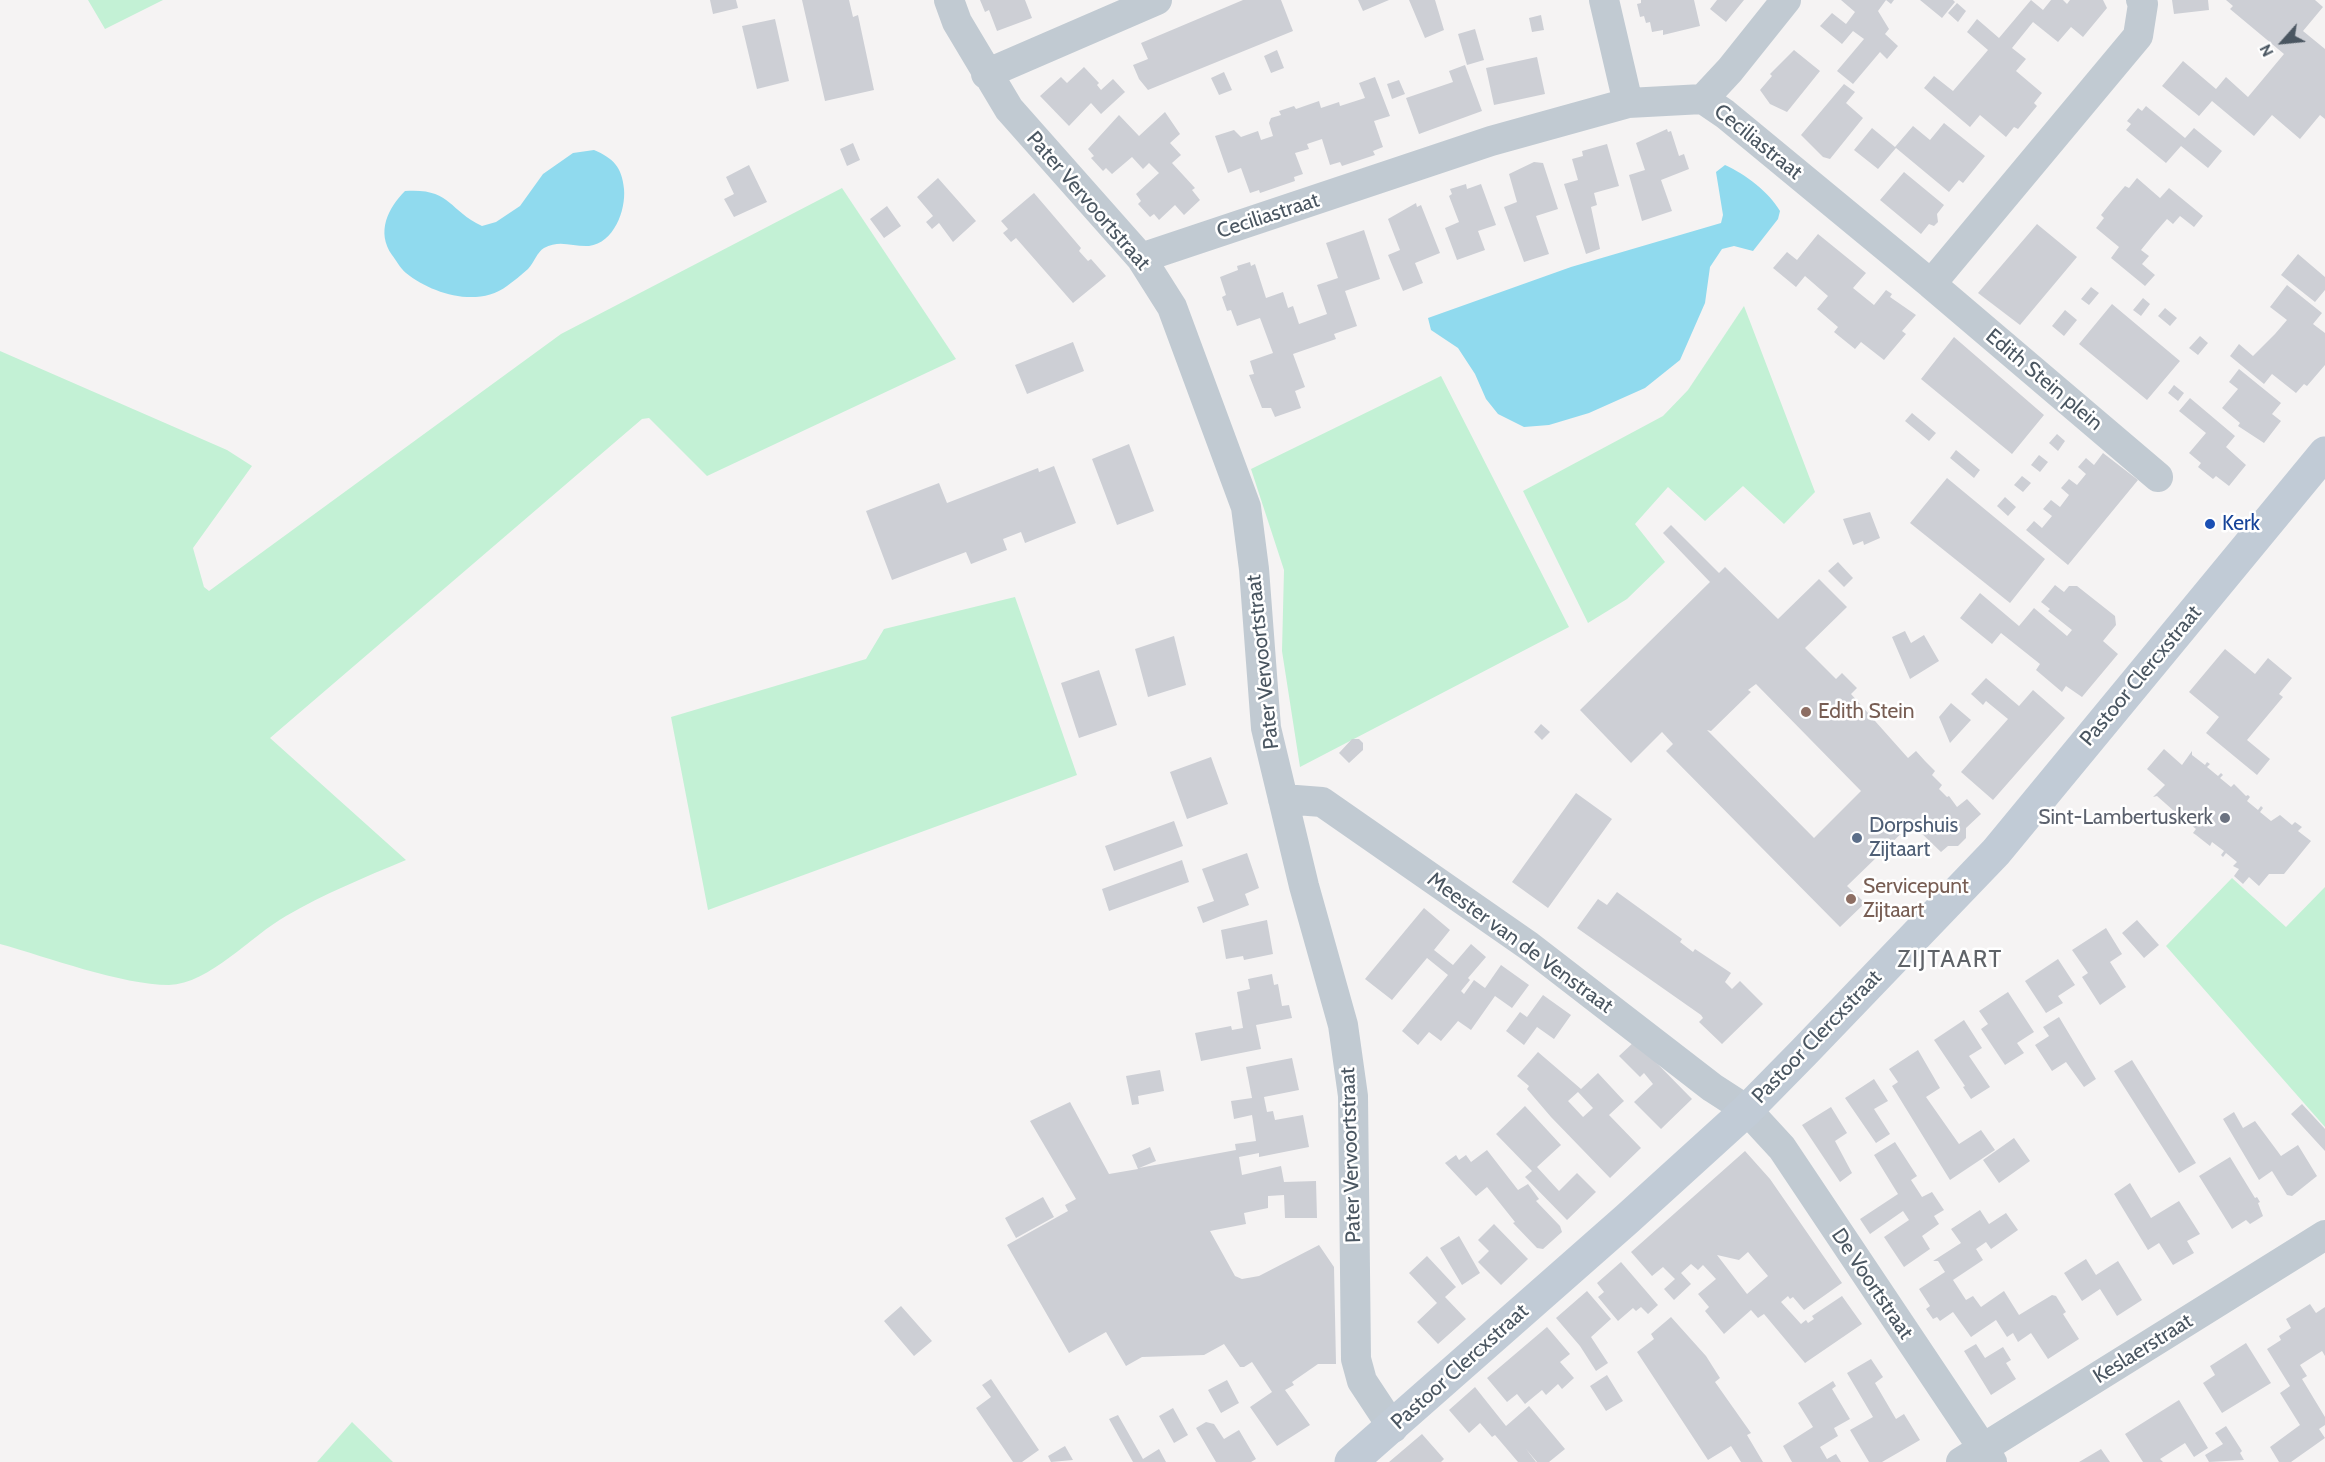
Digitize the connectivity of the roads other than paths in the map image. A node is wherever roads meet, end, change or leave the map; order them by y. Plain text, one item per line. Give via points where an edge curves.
1 (949, 0) edge
2 (1157, 0) edge
3 (1604, 0) edge
4 (1786, 0) edge
5 (2141, 0) edge
6 (986, 74) junction
7 (1702, 99) junction
8 (1628, 103) junction
9 (1141, 258) junction
10 (1931, 284) junction
11 (2325, 453) edge
12 (2158, 477) dead end
13 (1283, 799) junction
14 (1747, 1110) junction
15 (2325, 1235) edge
16 (1393, 1428) junction
17 (1978, 1458) edge
18 (1351, 1462) edge

1 - 6 street, Pater Vervoortstraat
2 - 6 street
3 - 8 street
4 - 7 street
5 - 10 street via 2138,36
6 - 9 street, Pater Vervoortstraat via 1009,109
7 - 8 street, Ceciliastraat
7 - 10 street, Ceciliastraat
8 - 9 street, Ceciliastraat via 1491,141
9 - 13 street, Pater Vervoortstraat via 1172,307 1246,507 1266,728
10 - 12 street, Edith Stein plein
11 - 14 street, Pastoor Clercxstraat via 1996,852
13 - 14 street, Meester van de Venstraat via 1322,802 1529,946
13 - 16 street, Pater Vervoortstraat via 1343,1025 1353,1096 1356,1359 1362,1381
14 - 16 street, Pastoor Clercxstraat
14 - 17 street, De Voortstraat via 1782,1148
15 - 17 street, Keslaerstraat
16 - 18 street, Pastoor Clercxstraat

